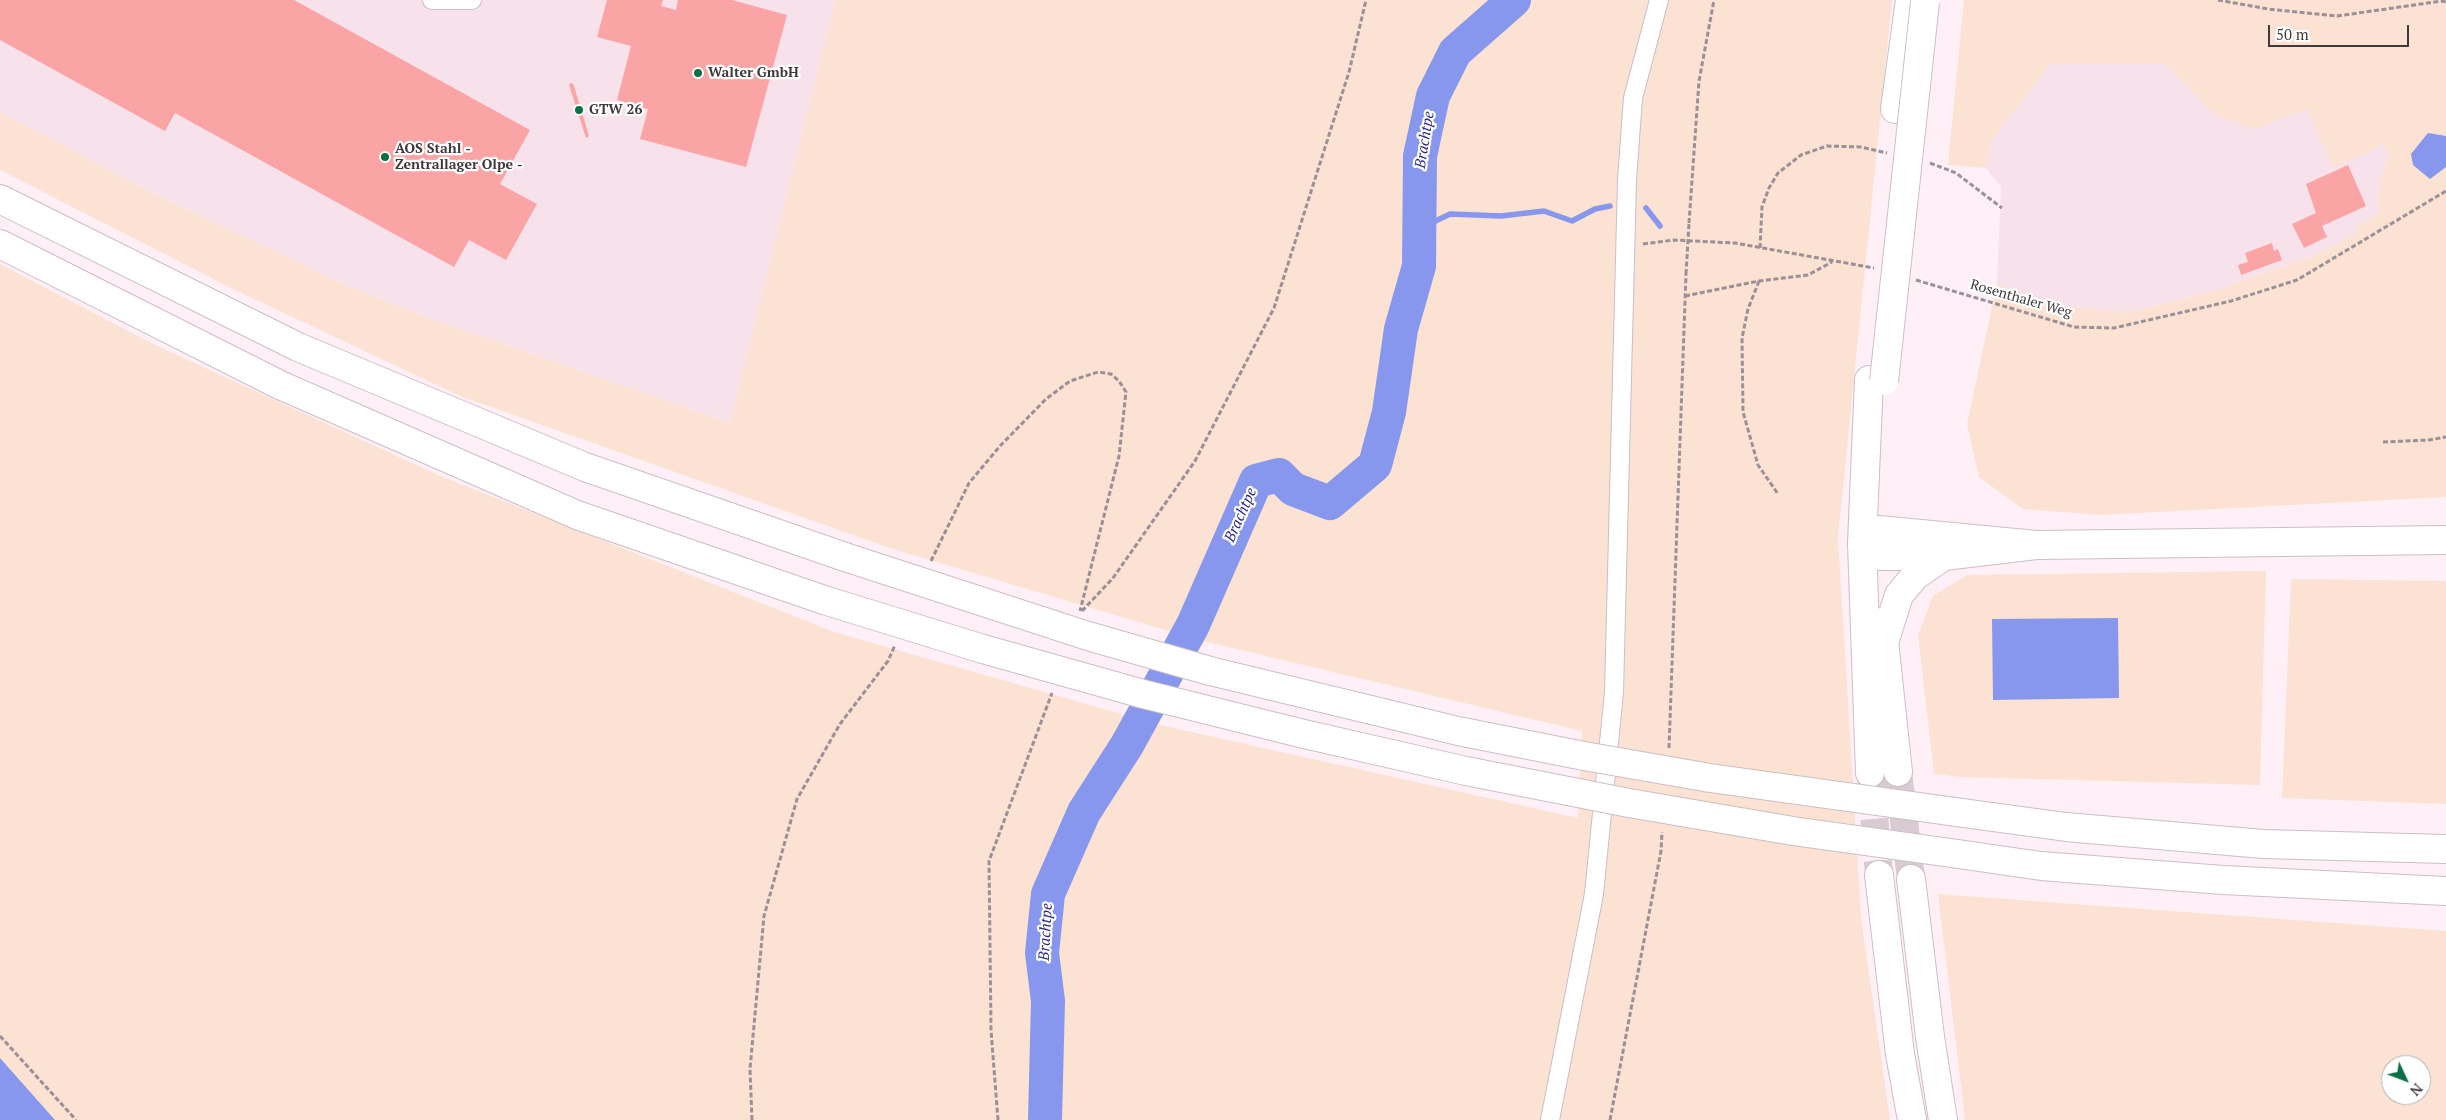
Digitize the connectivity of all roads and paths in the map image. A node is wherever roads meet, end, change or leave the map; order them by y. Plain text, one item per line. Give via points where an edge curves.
1 (432, 0) edge
2 (472, 0) edge
3 (1366, 0) edge
4 (1659, 0) edge
5 (1714, 0) edge
6 (2218, 0) edge
7 (1920, 1) edge
8 (2446, 2) edge
9 (1890, 153) dead end
10 (1928, 162) dead end
11 (2446, 191) edge
12 (0, 199) edge
13 (2002, 208) dead end
14 (0, 244) edge
15 (1625, 246) junction
16 (1760, 248) junction
17 (1833, 261) junction
18 (1878, 269) dead end
19 (1906, 278) dead end
20 (1759, 281) junction
21 (1685, 296) junction
22 (2446, 437) edge
23 (2383, 442) dead end
24 (1778, 494) dead end
25 (2446, 540) edge
26 (1873, 543) junction
27 (2036, 545) junction
28 (1944, 556) junction
29 (930, 564) dead end
30 (896, 643) dead end
31 (1883, 646) junction
32 (1054, 688) dead end
33 (1668, 756) dead end
34 (1898, 772) tunnel mouth
35 (1870, 773) tunnel mouth
36 (1663, 822) dead end
37 (2446, 849) edge
38 (1879, 875) tunnel mouth
39 (1911, 879) tunnel mouth
40 (2446, 892) edge
41 (0, 1036) edge
42 (76, 1120) edge
43 (752, 1120) edge
44 (998, 1120) edge
45 (1550, 1120) edge
46 (1610, 1120) edge
47 (1912, 1120) edge
48 (1943, 1120) edge

1 - 2 street
3 - 29 path via 1348,72 1274,308 1195,461 1113,578 1080,613 1119,456 1125,406 1126,392 1119,381 1111,374 1098,372 1070,381 1046,399 1000,446 968,483
4 - 15 street via 1633,98
5 - 21 path, bridge via 1699,81
6 - 8 path via 2337,16
7 - 26 main road, bridge via 1876,380
9 - 16 path via 1861,147 1826,146 1801,154 1778,173 1769,188 1762,207
10 - 13 path via 1956,173
11 - 19 path, Rosenthaler Weg via 2296,280 2231,301 2114,328 2074,327
12 - 37 main road, bridge via 298,347 585,467 966,598 1125,647 1458,731 1710,778 2066,827 2263,844
14 - 40 main road, bridge via 280,384 568,511 824,600 1143,694 1447,767 1793,831 2041,866
15 - 16 path via 1705,240
15 - 45 street via 1614,692 1594,894
16 - 17 path
17 - 18 path
17 - 20 path via 1808,275
20 - 21 path
20 - 24 path via 1748,309 1742,338 1743,412 1758,465
21 - 33 path
22 - 23 path
25 - 27 main road
26 - 27 main road
26 - 28 main road
26 - 31 main road
26 - 35 main road
27 - 28 main road
28 - 31 main road via 1915,576 1899,595
30 - 43 path via 888,661 840,724 798,799 764,916 750,1069
31 - 34 main road
32 - 44 path via 990,860 991,1030
36 - 46 path via 1661,851
38 - 47 main road via 1900,1054
39 - 48 main road
41 - 42 path

